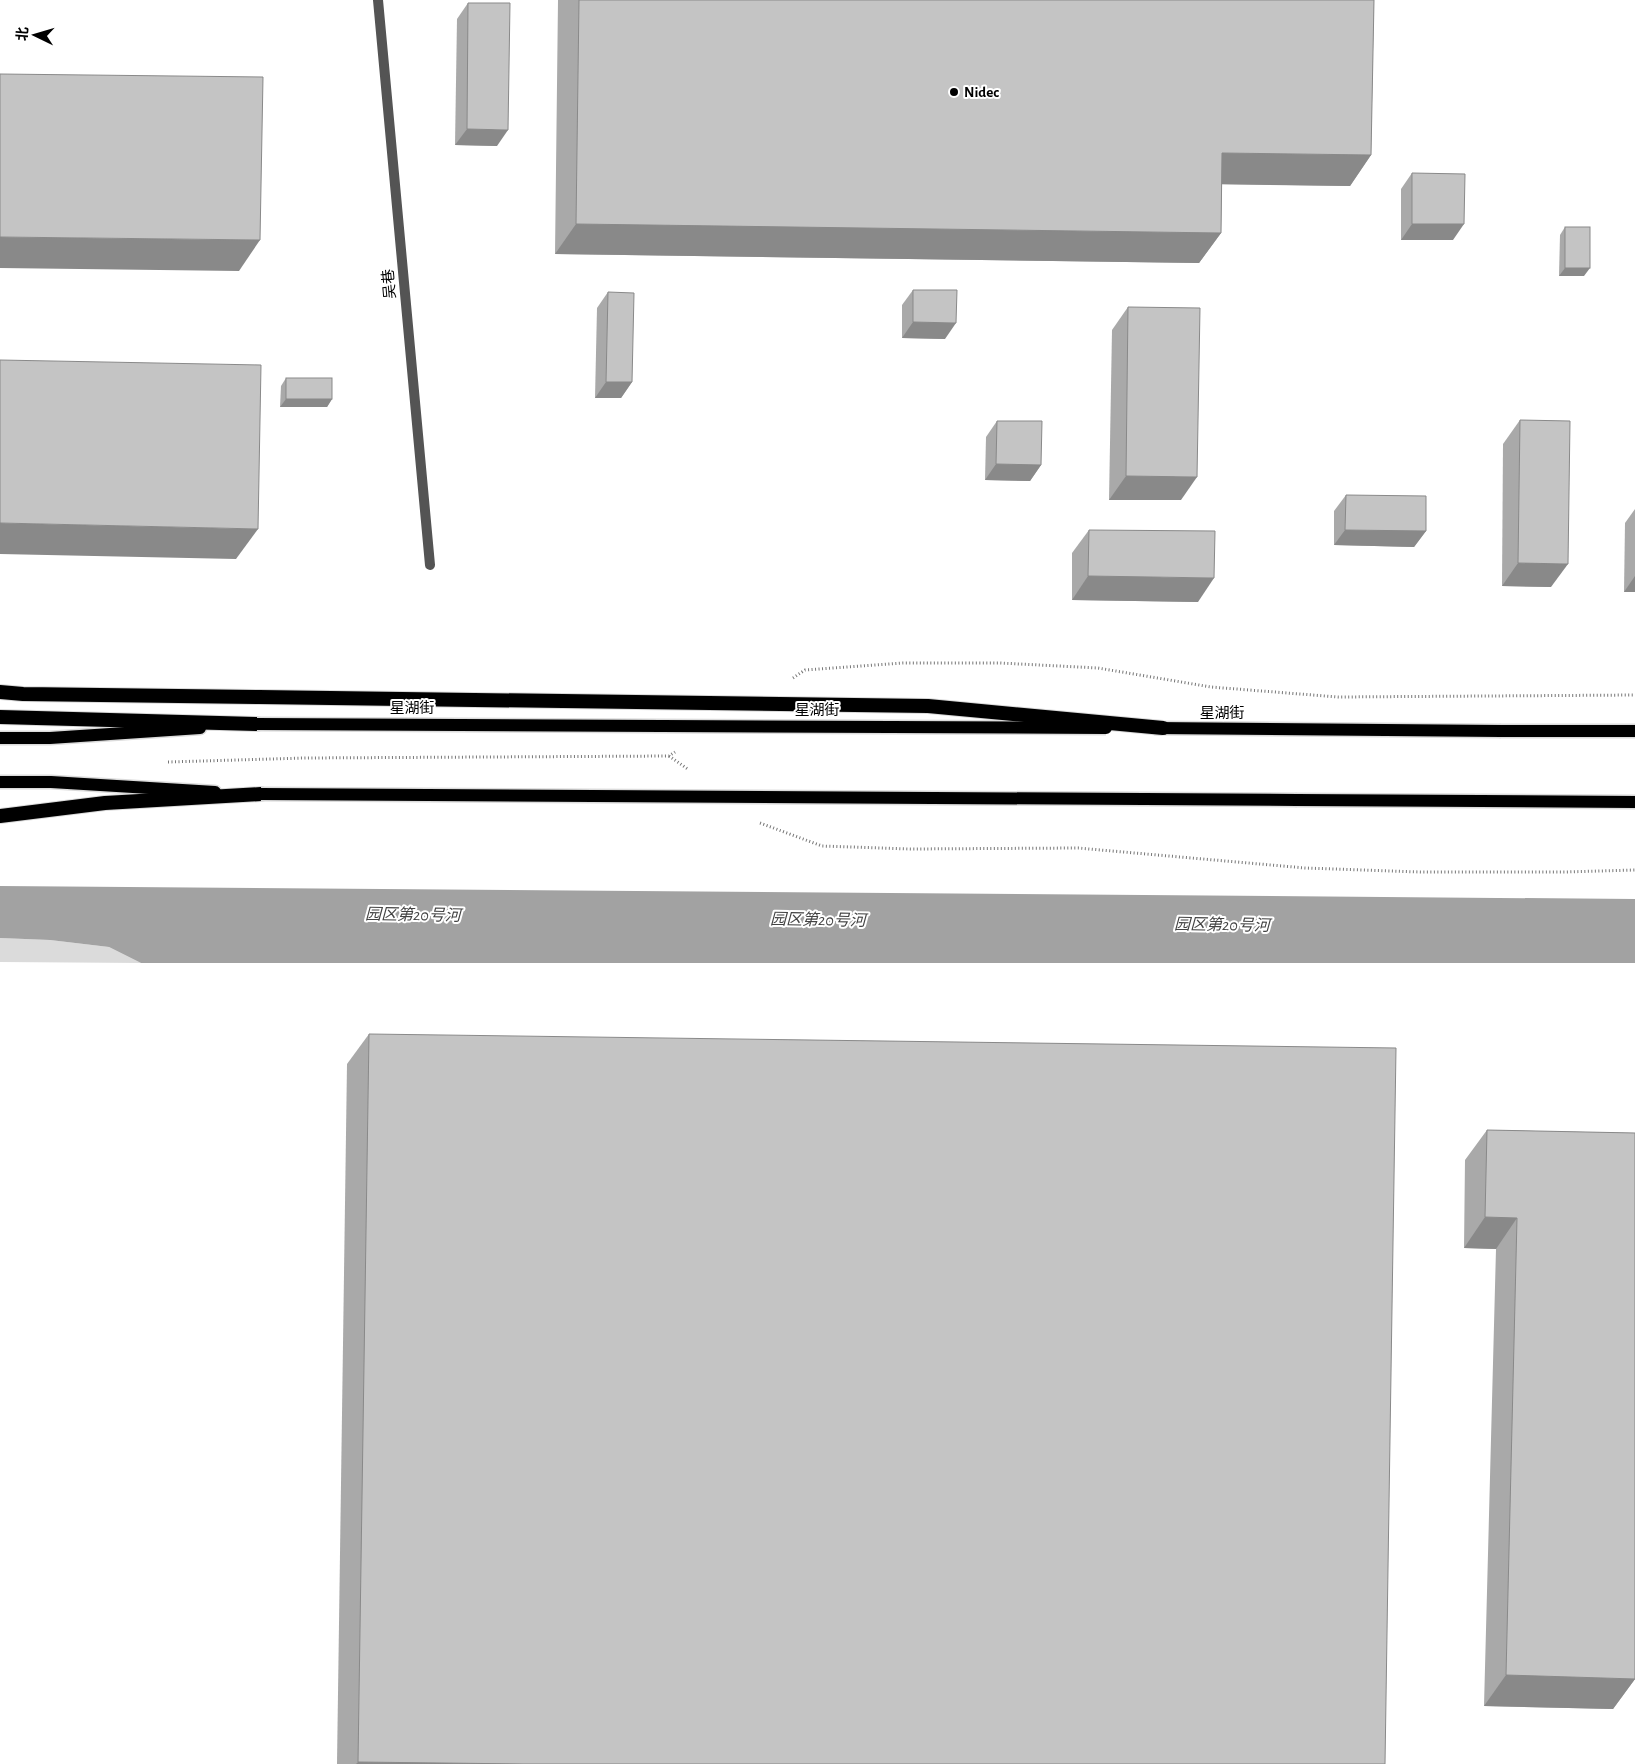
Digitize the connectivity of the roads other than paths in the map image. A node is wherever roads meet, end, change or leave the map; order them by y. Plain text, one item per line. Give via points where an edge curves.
1 (378, 0) edge
2 (430, 565) dead end
3 (0, 692) edge
4 (0, 716) edge
5 (257, 724) junction
6 (1163, 728) junction
7 (1635, 730) edge
8 (0, 738) edge
9 (0, 782) edge
10 (261, 794) junction
11 (1635, 802) edge
12 (0, 816) edge

1 - 2 street, 吴巷
3 - 6 highway, bridge via 928,706
4 - 5 highway
5 - 6 main road, 星湖街, bridge
5 - 8 main road, 星湖街 via 50,738
6 - 7 main road, 星湖街, bridge
9 - 10 main road
10 - 11 main road, bridge
10 - 12 highway via 105,803

